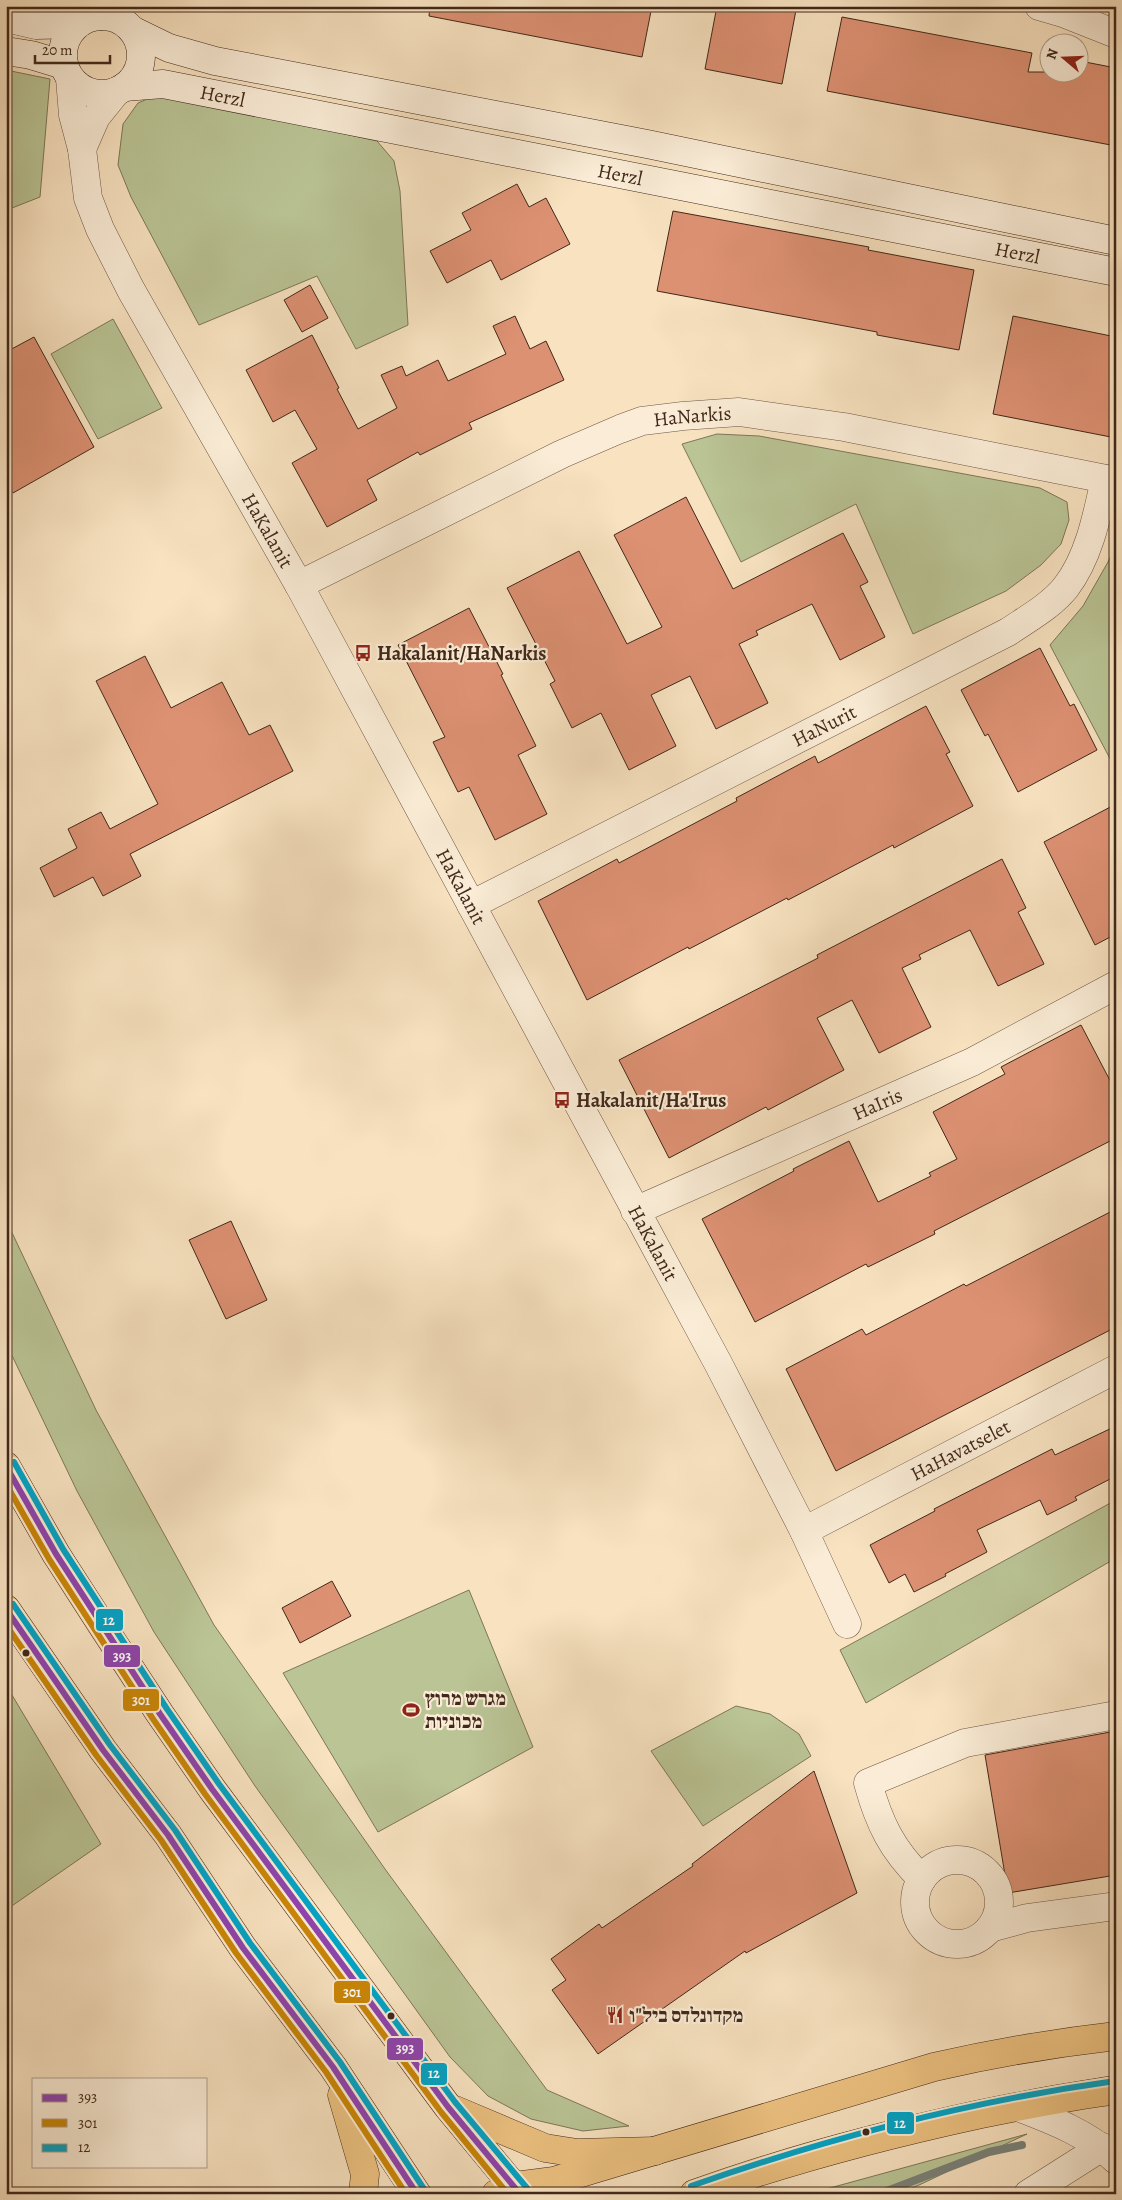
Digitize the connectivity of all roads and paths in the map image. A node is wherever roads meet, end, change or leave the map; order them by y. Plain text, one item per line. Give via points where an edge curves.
1 (1039, 6) edge
2 (94, 15) edge
3 (6, 18) edge
4 (134, 31) junction
5 (1116, 34) edge
6 (6, 51) edge
7 (67, 71) junction
8 (121, 89) junction
9 (82, 149) junction
10 (1116, 241) edge
11 (1116, 272) edge
12 (1111, 480) edge
13 (299, 585) junction
14 (471, 905) junction
15 (1116, 985) edge
16 (635, 1211) junction
17 (1116, 1369) edge
18 (6, 1466) edge
19 (804, 1531) junction
20 (6, 1609) edge
21 (848, 1624) dead end
22 (1116, 1715) edge
23 (922, 1879) junction
24 (997, 1888) junction
25 (1116, 1906) edge
26 (1077, 1912) junction
27 (990, 1928) junction
28 (1116, 2036) edge
29 (333, 2067) junction
30 (1116, 2090) edge
31 (448, 2107) junction
32 (1018, 2107) junction
33 (655, 2151) junction
34 (1109, 2154) edge
35 (510, 2191) edge
36 (363, 2194) edge
37 (417, 2194) edge
38 (694, 2194) edge
39 (1028, 2194) edge

1 - 5 street
2 - 3 street via 36,24
2 - 4 street via 117,18
2 - 7 street via 70,32 65,42 62,53
4 - 8 street via 141,55 139,67 133,79
4 - 10 street, Herzl via 169,48 215,61 647,144
6 - 7 street via 31,55
7 - 8 street via 79,87 91,93 104,94
7 - 9 street, HaKalanit
8 - 9 street via 96,117
8 - 11 street, Herzl via 163,84
9 - 13 street, HaKalanit via 88,198 100,230
12 - 13 street, HaNarkis via 844,427 739,412 642,421 562,454
12 - 14 street, HaNurit via 1080,562 1065,588 1008,632
13 - 14 street, HaKalanit
14 - 16 street, HaKalanit
15 - 16 street, HaIris via 972,1062
16 - 19 street, HaKalanit
17 - 19 street, HaHavatselet
18 - 31 main road via 56,1554 160,1714
19 - 21 street, HaKalanit
20 - 29 main road via 103,1750 168,1835 243,1948
22 - 23 street via 965,1742 868,1783 877,1815 888,1836 905,1862
23 - 24 street via 942,1862 968,1861 991,1876
23 - 27 street via 915,1905 927,1931 938,1939 966,1943 979,1938
24 - 26 street via 1013,1900
24 - 27 street via 998,1909
25 - 26 street
26 - 27 street via 1027,1918
28 - 33 main road via 992,2053 934,2067
29 - 36 main road via 365,2174
29 - 37 main road
30 - 32 main road
31 - 33 main road via 545,2148 577,2153
31 - 35 main road
32 - 34 street via 1061,2125
32 - 38 main road via 850,2144
33 - 35 main road
34 - 39 street

